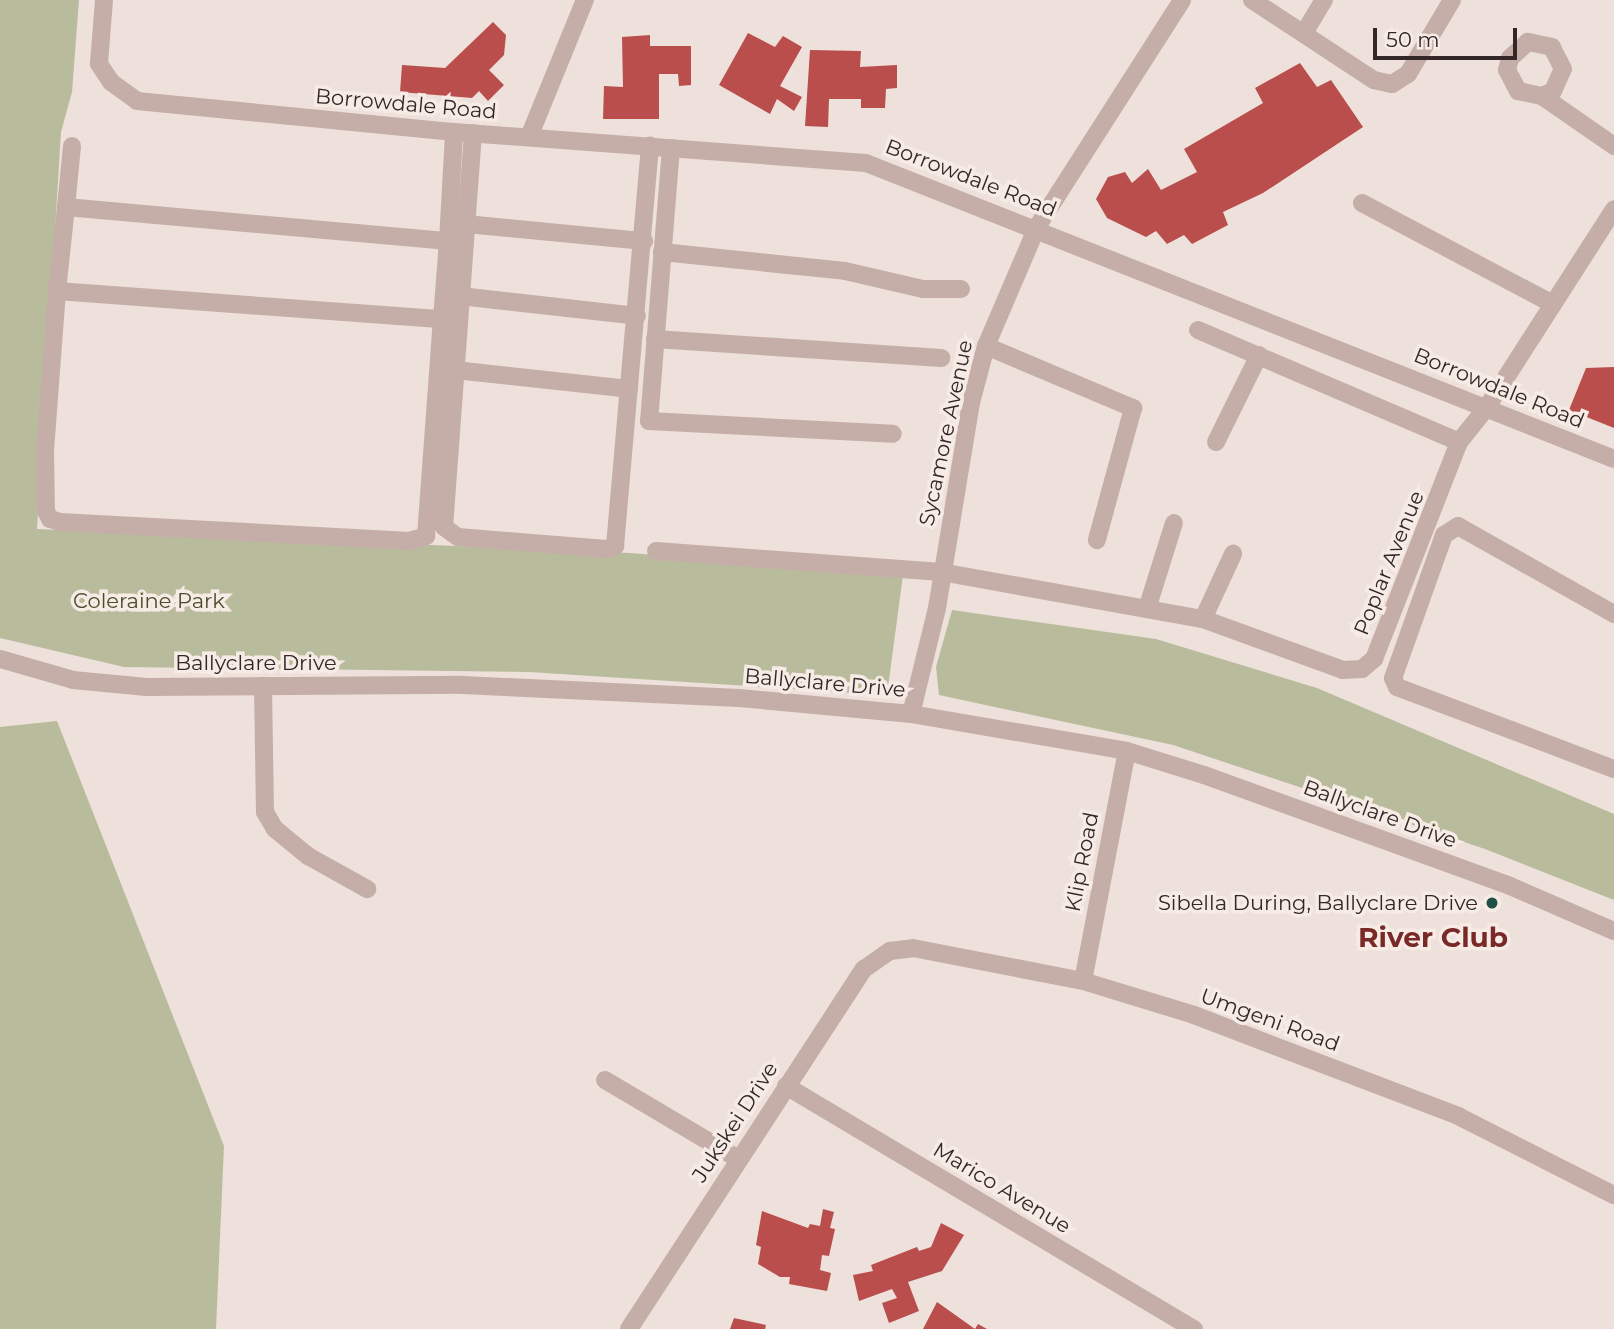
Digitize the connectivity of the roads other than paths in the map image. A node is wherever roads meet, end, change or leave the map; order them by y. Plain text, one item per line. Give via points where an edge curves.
1 (104, 0) edge
2 (585, 0) edge
3 (1182, 0) edge
4 (1252, 0) edge
5 (1324, 0) edge
6 (1452, 0) edge
7 (1304, 33) junction
8 (1542, 96) dead end
9 (454, 132) junction
10 (473, 133) junction
11 (530, 137) junction
12 (72, 146) dead end
13 (650, 146) junction
14 (1614, 146) edge
15 (671, 148) junction
16 (1362, 203) dead end
17 (66, 207) junction
18 (1614, 209) edge
19 (466, 224) junction
20 (1037, 227) junction
21 (448, 241) junction
22 (643, 241) junction
23 (662, 252) junction
24 (961, 289) dead end
25 (57, 291) junction
26 (460, 296) junction
27 (1553, 304) junction
28 (637, 316) junction
29 (442, 319) junction
30 (1198, 330) dead end
31 (655, 339) junction
32 (986, 346) junction
33 (1259, 355) junction
34 (941, 358) dead end
35 (455, 370) junction
36 (629, 389) junction
37 (1487, 407) junction
38 (893, 434) dead end
39 (1216, 442) dead end
40 (1459, 442) junction
41 (1614, 459) edge
42 (1174, 523) dead end
43 (1097, 540) dead end
44 (656, 551) dead end
45 (1233, 554) dead end
46 (941, 572) junction
47 (1147, 609) junction
48 (1614, 614) edge
49 (1203, 619) junction
50 (8, 662) edge
51 (263, 686) junction
52 (911, 714) junction
53 (1127, 751) junction
54 (1614, 769) edge
55 (367, 890) dead end
56 (1614, 931) edge
57 (890, 951) joint
58 (1083, 981) junction
59 (605, 1080) dead end
60 (786, 1086) junction
61 (737, 1158) junction
62 (1614, 1195) edge
63 (629, 1329) edge
64 (1194, 1329) edge

1 - 9 street, Borrowdale Road via 99,64 111,82 138,101
2 - 11 street
3 - 20 street, Sycamore Avenue
4 - 7 street
5 - 7 street
6 - 7 street via 1408,74 1392,84 1374,80
8 - 14 street
9 - 10 street, Borrowdale Road
9 - 21 street
10 - 11 street, Borrowdale Road
10 - 19 street
11 - 13 street, Borrowdale Road
12 - 17 street
13 - 15 street, Borrowdale Road
13 - 22 street
15 - 20 street, Borrowdale Road via 866,163
15 - 23 street
16 - 27 street
17 - 21 street
17 - 25 street
18 - 27 street, Poplar Avenue
19 - 22 street
19 - 26 street
20 - 32 street, Sycamore Avenue
20 - 37 street, Borrowdale Road
21 - 29 street
22 - 28 street
23 - 24 street via 845,271 923,289
23 - 31 street
25 - 29 street
25 - 29 street via 45,450 46,511 50,519 60,522 409,541 426,536
26 - 28 street
26 - 35 street
27 - 37 street, Poplar Avenue
28 - 36 street
30 - 33 street
31 - 34 street
31 - 38 street via 651,422
32 - 43 street via 1133,408
32 - 46 street, Sycamore Avenue
33 - 39 street
33 - 40 street
35 - 36 street
35 - 36 street via 444,527 458,537 614,548
37 - 40 street, Poplar Avenue
37 - 41 street, Borrowdale Road
40 - 49 street, Poplar Avenue via 1374,659 1362,669 1343,670
42 - 47 street
44 - 46 street, Poplar Avenue
45 - 49 street
46 - 47 street, Poplar Avenue
46 - 52 street, Sycamore Avenue
47 - 49 street, Poplar Avenue
48 - 54 street via 1458,526 1444,535 1393,678 1397,687
50 - 51 street, Ballyclare Drive via 73,680 147,687
51 - 52 street, Ballyclare Drive via 463,685 740,698
51 - 55 street via 265,812 275,829 308,856
52 - 53 street, Ballyclare Drive
53 - 56 street, Ballyclare Drive via 1510,886
53 - 58 street, Klip Road
57 - 58 street, Umgeni Road via 932,948
57 - 60 street, Jukskei Drive via 864,969
58 - 62 street, Umgeni Road via 1194,1015 1458,1116
59 - 61 street
60 - 61 street, Jukskei Drive
60 - 64 street, Marico Avenue
61 - 63 street, Jukskei Drive

